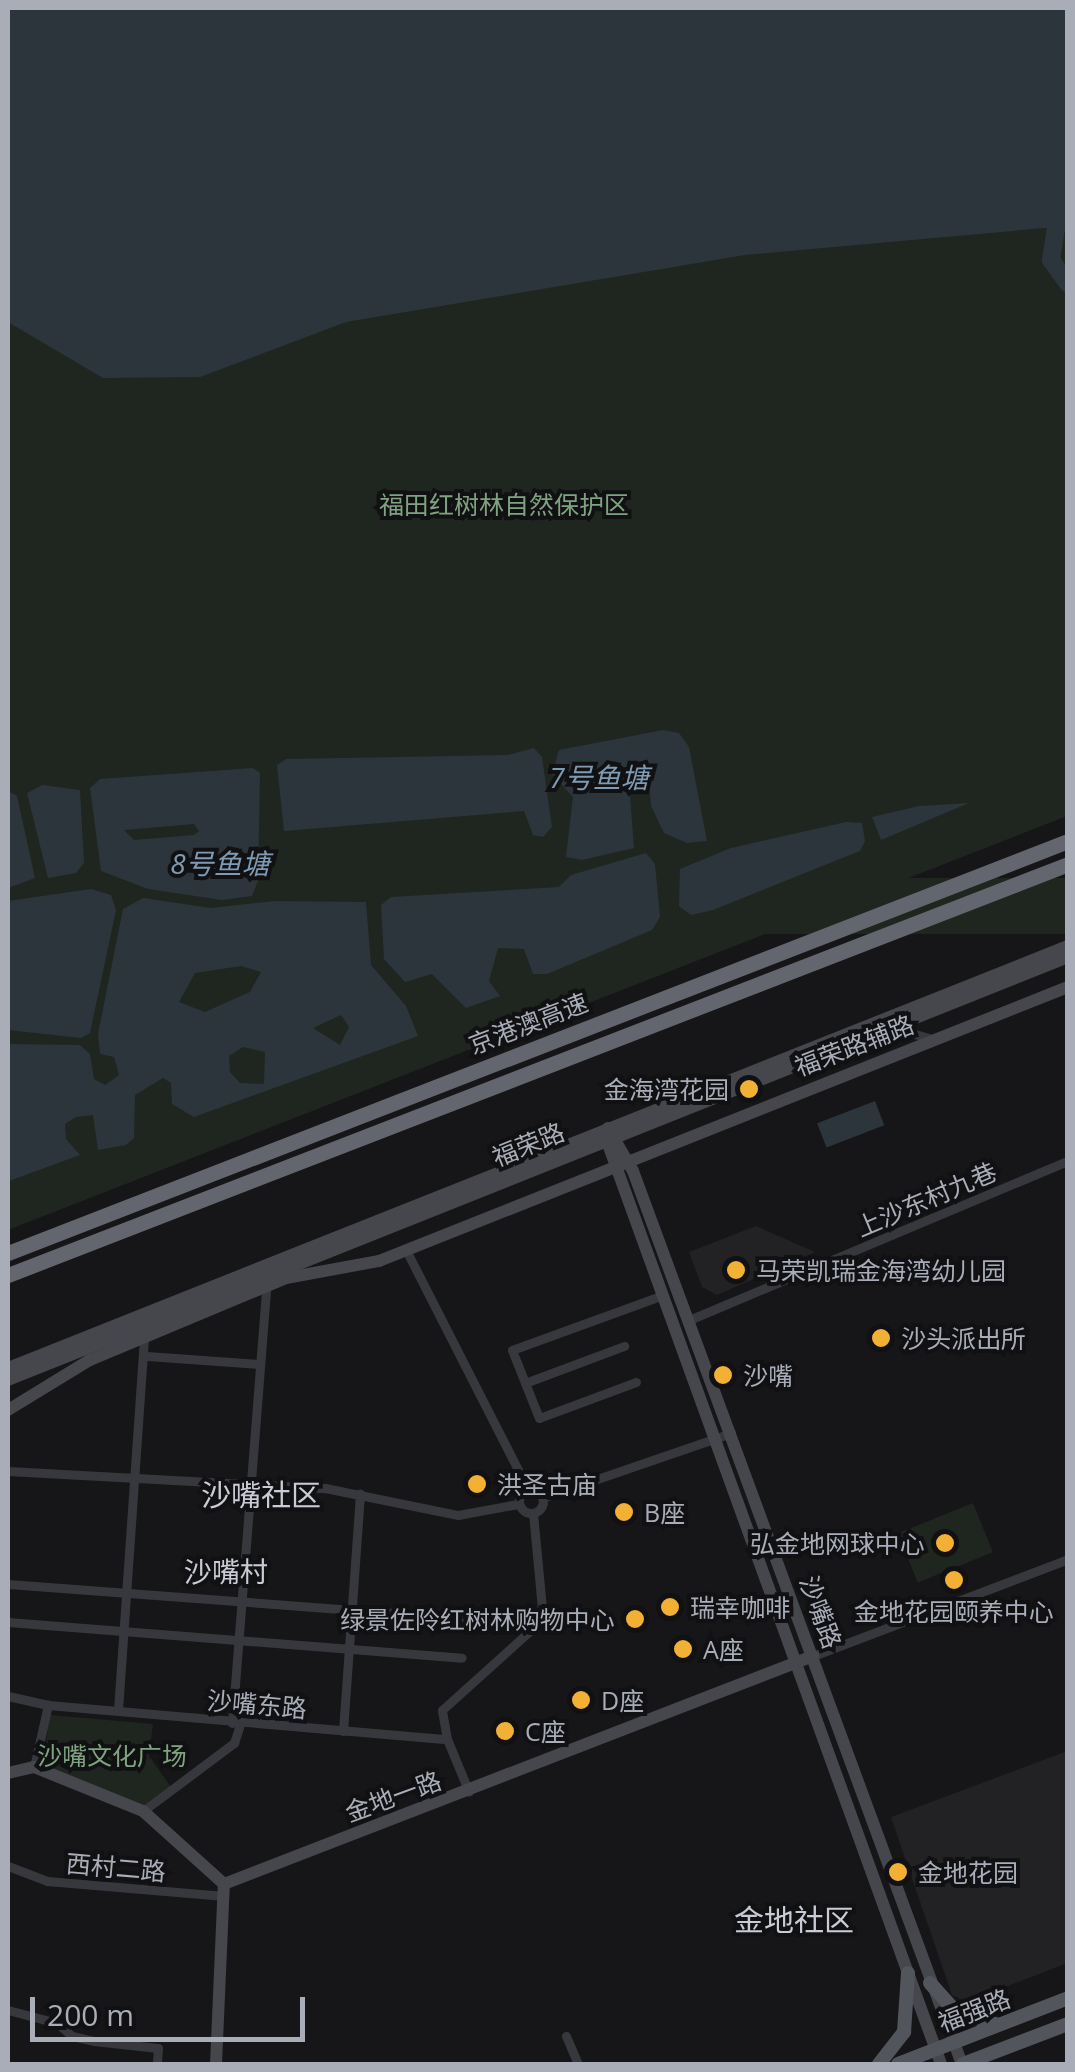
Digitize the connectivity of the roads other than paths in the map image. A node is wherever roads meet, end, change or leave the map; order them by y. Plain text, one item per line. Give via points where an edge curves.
1 (1068, 841) edge
2 (1068, 864) edge
3 (1068, 946) edge
4 (1068, 956) edge
5 (1068, 987) edge
6 (888, 1026) junction
7 (932, 1040) junction
8 (639, 1123) junction
9 (607, 1130) junction
10 (657, 1146) junction
11 (626, 1154) junction
12 (1068, 1161) edge
13 (612, 1164) junction
14 (582, 1176) junction
15 (640, 1190) junction
16 (625, 1202) junction
17 (406, 1250) junction
18 (8, 1254) edge
19 (8, 1275) edge
20 (267, 1280) junction
21 (660, 1296) junction
22 (689, 1320) junction
23 (144, 1337) junction
24 (108, 1340) junction
25 (624, 1346) dead end
26 (68, 1356) junction
27 (147, 1356) junction
28 (90, 1360) junction
29 (259, 1364) junction
30 (8, 1368) edge
31 (8, 1380) edge
32 (636, 1382) dead end
33 (526, 1383) junction
34 (8, 1410) edge
35 (731, 1433) junction
36 (712, 1440) junction
37 (8, 1471) edge
38 (137, 1478) junction
39 (248, 1482) junction
40 (528, 1489) junction
41 (360, 1494) junction
42 (542, 1498) junction
43 (518, 1504) junction
44 (534, 1513) junction
45 (1068, 1559) edge
46 (8, 1584) edge
47 (128, 1592) junction
48 (240, 1602) junction
49 (352, 1608) junction
50 (8, 1622) edge
51 (540, 1624) junction
52 (125, 1630) junction
53 (237, 1642) junction
54 (349, 1650) junction
55 (813, 1656) junction
56 (462, 1658) dead end
57 (794, 1663) junction
58 (8, 1696) edge
59 (48, 1705) junction
60 (118, 1710) junction
61 (236, 1724) junction
62 (343, 1731) junction
63 (447, 1739) junction
64 (34, 1767) junction
65 (8, 1773) edge
66 (469, 1792) junction
67 (143, 1811) junction
68 (8, 1866) edge
69 (224, 1890) junction
70 (908, 1973) junction
71 (930, 1983) junction
72 (1068, 1998) edge
73 (8, 2010) edge
74 (1000, 2024) junction
75 (1068, 2024) edge
76 (566, 2036) dead end
77 (953, 2043) junction
78 (1017, 2045) junction
79 (939, 2057) edge
80 (157, 2064) edge
81 (216, 2064) edge
82 (578, 2064) edge
83 (879, 2064) edge
84 (898, 2064) edge
85 (962, 2064) edge
86 (994, 2064) edge

1 - 18 highway, 京港澳高速
2 - 19 highway, 京港澳高速
3 - 9 street, 福荣路
4 - 6 street, 福荣路
5 - 7 street, 福荣路辅路
6 - 7 street
6 - 8 street, 福荣路
7 - 10 street, 福荣路辅路
8 - 9 street, 福荣路
8 - 11 street
9 - 11 street, 沙嘴路
9 - 13 street, 沙嘴路
9 - 20 street, 福荣路
9 - 30 street, 福荣路
10 - 11 street, 福荣路辅路
10 - 15 street via 644,1165
11 - 13 street, 福荣路辅路
11 - 15 street, 沙嘴路
12 - 22 street, 上沙东村九巷
13 - 14 street, 福荣路辅路
13 - 16 street, 沙嘴路
14 - 16 street via 604,1181
14 - 17 street, 福荣路辅路
15 - 22 street, 沙嘴路
16 - 21 street, 沙嘴路
17 - 20 street, 福荣路辅路
17 - 40 street
20 - 23 street
20 - 24 street, 福荣路
20 - 29 street
21 - 33 street via 512,1350
21 - 36 street, 沙嘴路
22 - 35 street, 沙嘴路
23 - 27 street
23 - 28 street
24 - 26 street, 福荣路
24 - 28 street
25 - 33 street
26 - 28 street
26 - 31 street, 福荣路
27 - 29 street
27 - 38 street
28 - 34 street
29 - 39 street
32 - 33 street via 539,1418
35 - 36 street
35 - 55 street, 沙嘴路
36 - 42 street
36 - 57 street, 沙嘴路
37 - 38 street
38 - 39 street
38 - 47 street
39 - 41 street
39 - 48 street
40 - 42 street
40 - 43 street
41 - 43 street via 458,1515
41 - 49 street
42 - 44 street
43 - 44 street
44 - 51 street
45 - 55 street
46 - 47 street
47 - 48 street
47 - 52 street
48 - 49 street
48 - 53 street
49 - 51 street
49 - 54 street
50 - 52 street
51 - 63 street via 442,1710
52 - 53 street
52 - 60 street
53 - 54 street
53 - 61 street
54 - 56 street
54 - 62 street
55 - 57 street, 金地一路
55 - 71 street, 沙嘴路
57 - 66 street, 金地一路
57 - 70 street, 沙嘴路
58 - 59 street, 沙嘴东路
59 - 60 street, 沙嘴东路
59 - 64 street
60 - 61 street, 沙嘴东路
61 - 62 street, 沙嘴东路
61 - 67 street via 234,1743
62 - 63 street, 沙嘴东路
63 - 66 street
64 - 65 street
64 - 67 street
66 - 69 street, 金地一路
67 - 69 street
68 - 69 street, 西村二路 via 47,1882
69 - 81 street
70 - 79 street, 沙嘴路
70 - 83 main road via 904,2032
71 - 74 main road via 956,2012
71 - 77 street, 沙嘴路
72 - 74 main road, 福强路
73 - 80 street via 83,2038 158,2048
74 - 77 main road, 福强路
75 - 78 main road, 福强路
76 - 82 street
77 - 79 main road, 福强路
77 - 85 street, 沙嘴路
78 - 85 main road, 福强路
78 - 86 main road
79 - 84 main road, 福强路

